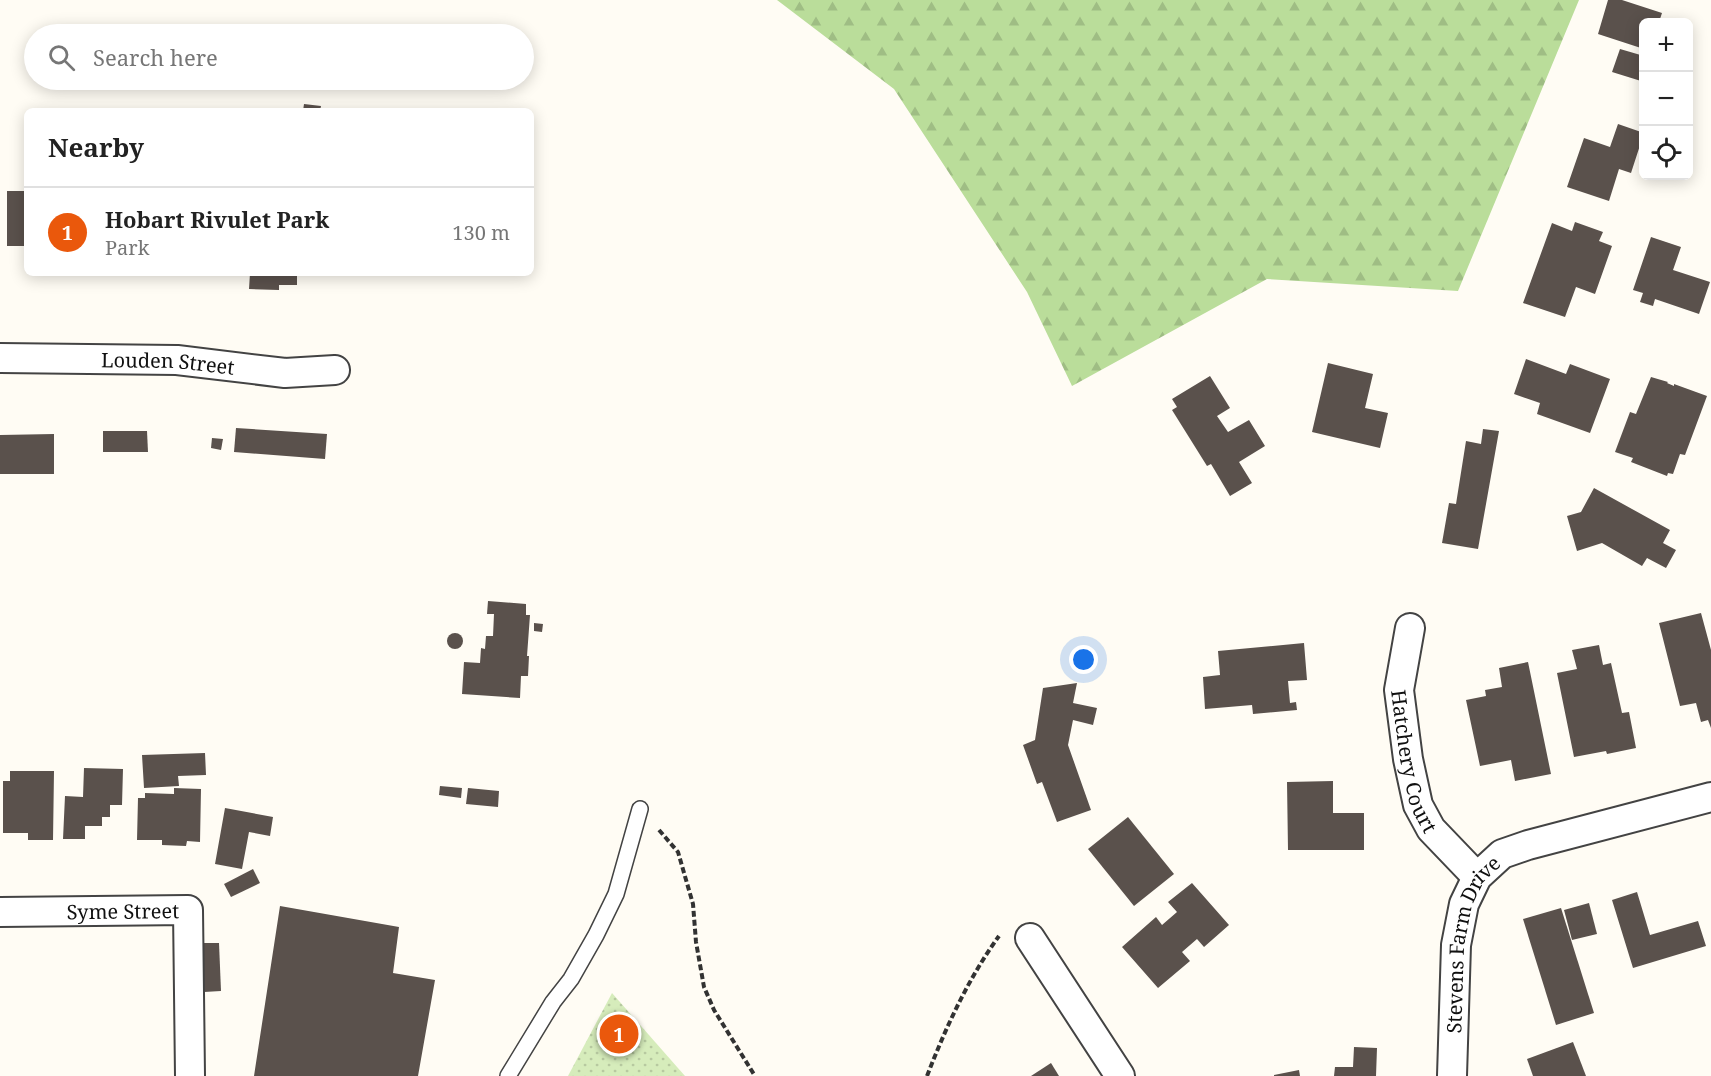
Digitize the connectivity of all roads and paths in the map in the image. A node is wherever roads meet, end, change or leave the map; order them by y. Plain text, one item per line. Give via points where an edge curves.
1 (0, 358) edge
2 (335, 370) dead end
3 (1410, 628) dead end
4 (1711, 797) edge
5 (640, 809) joint
6 (1477, 877) junction
7 (0, 912) edge
8 (1030, 938) joint
9 (190, 1076) edge
10 (508, 1076) edge
11 (755, 1076) edge
12 (927, 1076) edge
13 (1120, 1076) edge
14 (1452, 1076) edge

1 - 2 street, Louden Street via 177,360 285,373
3 - 6 street, Hatchery Court via 1399,690 1418,805 1431,828
4 - 6 street, Stevens Farm Drive via 1528,845 1502,854
5 - 10 lane via 616,894 596,935
5 - 11 path via 678,852 693,904 704,987
6 - 14 street, Stevens Farm Drive via 1464,904 1456,945
7 - 9 street, Syme Street via 188,910
8 - 12 path via 1022,932 1001,933 981,960
8 - 13 street

